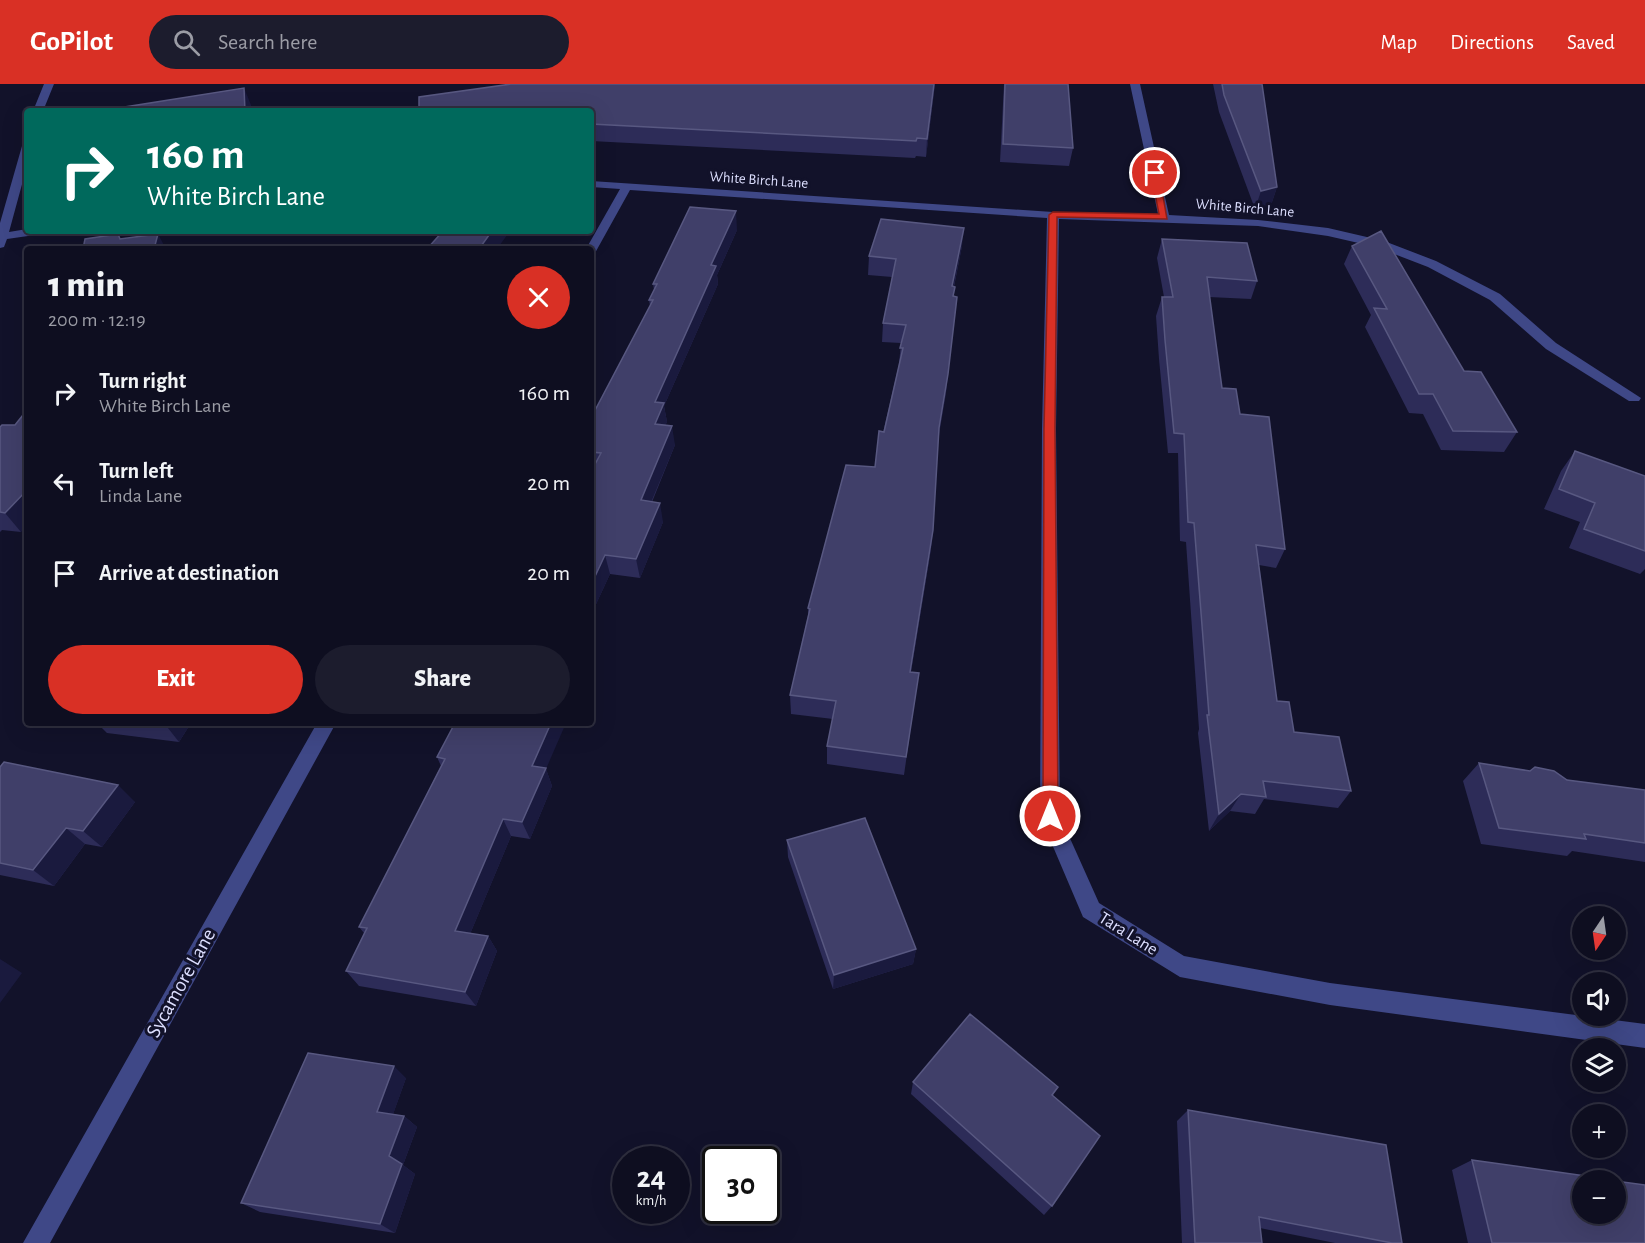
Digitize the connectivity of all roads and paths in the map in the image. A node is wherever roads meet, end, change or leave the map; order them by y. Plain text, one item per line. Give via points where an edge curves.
1 (49, 84) edge
2 (1135, 84) edge
3 (39, 108) edge
4 (24, 157) edge
5 (594, 184) edge
6 (627, 186) junction
7 (1053, 215) junction
8 (1164, 217) junction
9 (24, 234) edge
10 (1, 239) edge
11 (593, 246) edge
12 (1634, 398) dead end
13 (325, 726) edge
14 (1645, 1036) edge
15 (36, 1243) edge

1 - 3 street
2 - 8 street
4 - 10 street
5 - 6 street, White Birch Lane
6 - 7 street, White Birch Lane
6 - 11 street
7 - 8 street, White Birch Lane
7 - 14 street, Tara Lane via 1050,816 1090,910 1180,966 1330,994
8 - 12 street, White Birch Lane via 1328,232 1380,244 1422,260 1495,297 1551,346
9 - 10 street
13 - 15 street, Sycamore Lane

